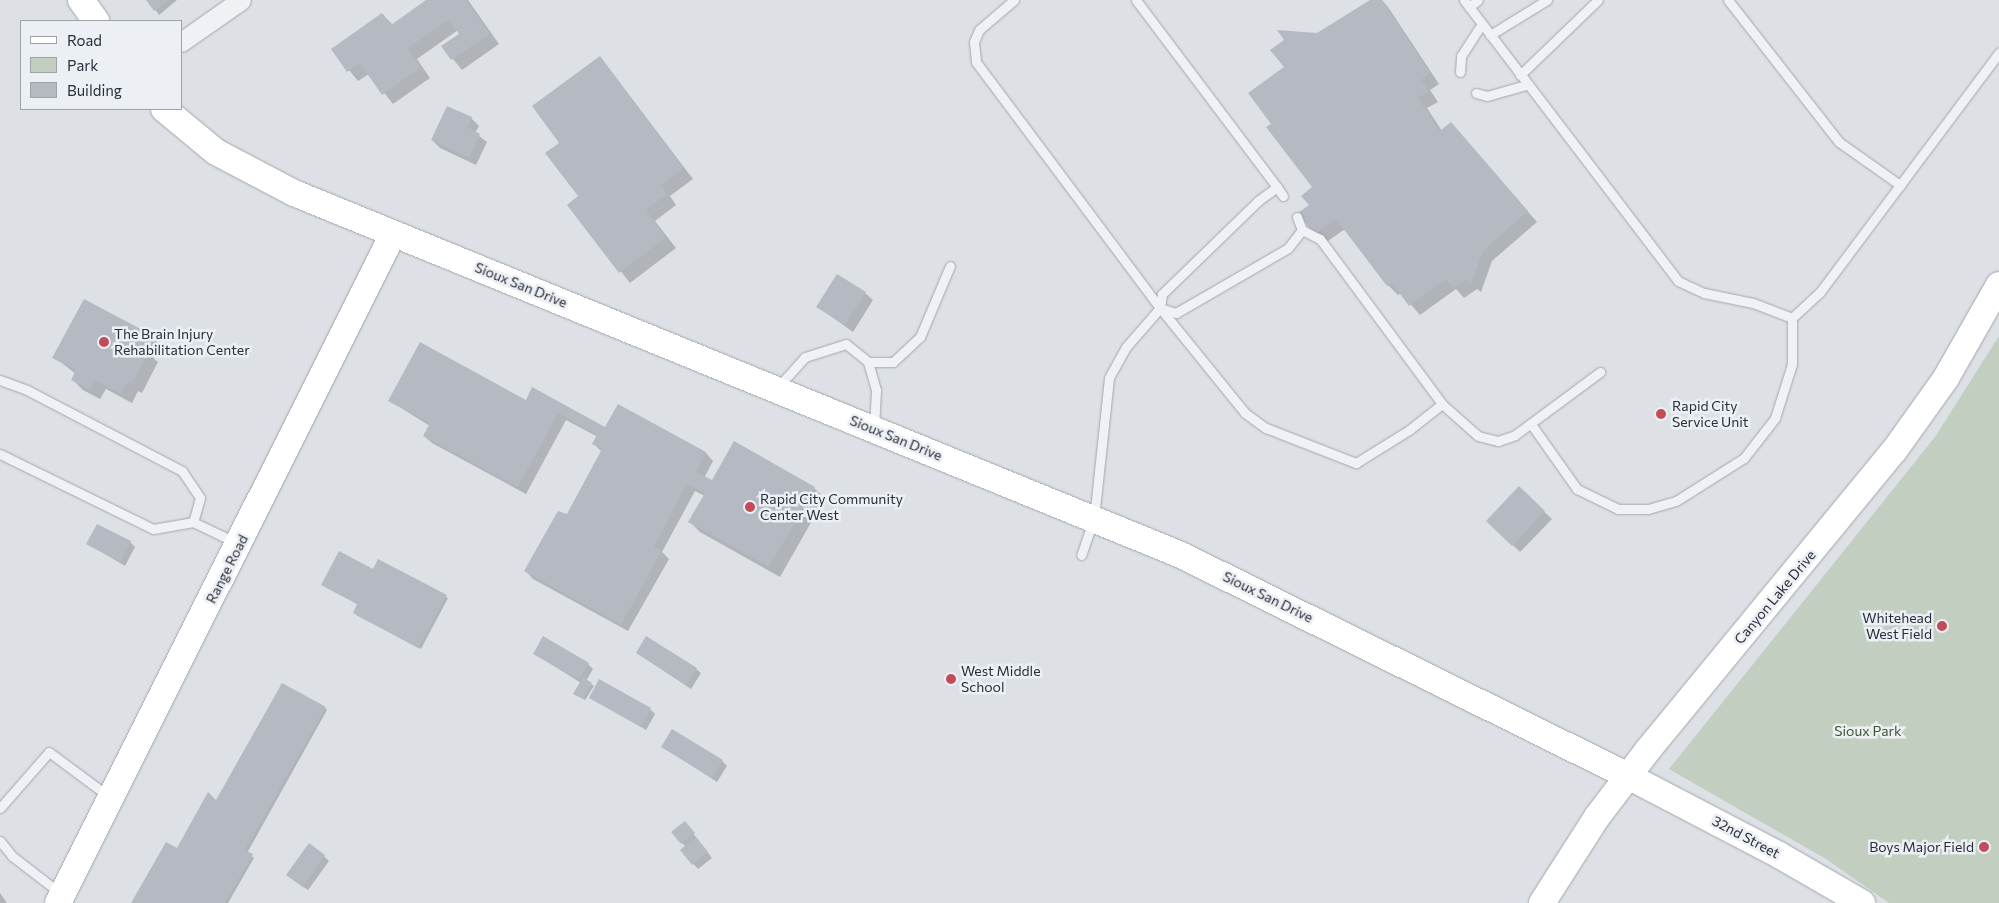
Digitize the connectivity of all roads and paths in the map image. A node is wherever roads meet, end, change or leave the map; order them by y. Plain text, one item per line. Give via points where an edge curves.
1 (81, 0) edge
2 (241, 0) edge
3 (1014, 0) edge
4 (1136, 0) edge
5 (1478, 0) edge
6 (1547, 0) edge
7 (1598, 0) edge
8 (1728, 0) edge
9 (1467, 3) edge
10 (95, 20) edge
11 (1482, 24) junction
12 (1490, 35) junction
13 (182, 41) edge
14 (1999, 53) edge
15 (1460, 72) dead end
16 (1520, 74) junction
17 (1526, 84) junction
18 (1476, 93) dead end
19 (165, 110) edge
20 (1900, 185) junction
21 (1277, 186) junction
22 (1283, 196) dead end
23 (1298, 217) dead end
24 (1302, 230) junction
25 (393, 234) junction
26 (950, 266) dead end
27 (1999, 285) edge
28 (1160, 308) junction
29 (1792, 318) junction
30 (868, 362) junction
31 (1600, 372) dead end
32 (0, 380) edge
33 (776, 389) junction
34 (1442, 404) junction
35 (1531, 424) junction
36 (874, 428) junction
37 (0, 454) edge
38 (1094, 518) junction
39 (193, 522) junction
40 (239, 544) junction
41 (1080, 555) dead end
42 (1628, 776) junction
43 (111, 798) junction
44 (0, 808) edge
45 (0, 841) edge
46 (60, 898) edge
47 (1542, 903) edge
48 (1862, 903) edge

1 - 10 street
2 - 13 street
3 - 28 lane via 979,30 974,42 976,62
4 - 21 lane
5 - 9 lane
6 - 12 lane
7 - 16 lane
8 - 20 lane via 1833,136
9 - 11 lane
11 - 12 lane
11 - 15 lane via 1462,56
12 - 16 lane
14 - 20 lane
16 - 17 lane
17 - 18 lane via 1487,96
17 - 29 lane via 1678,281 1704,293 1753,303
19 - 25 street, Sioux San Drive via 192,135 238,165
20 - 29 lane via 1820,292
21 - 22 lane
21 - 28 lane via 1162,294
23 - 24 lane
24 - 28 lane via 1288,248 1206,298 1176,313
24 - 34 lane via 1320,239
25 - 33 street, Sioux San Drive
25 - 40 street, Range Road
26 - 30 lane via 920,337 893,362
27 - 42 street, Canyon Lake Drive via 1946,378 1894,451
28 - 34 lane via 1245,413 1266,428 1311,447 1356,462 1409,430
28 - 38 lane via 1126,347 1108,378
29 - 35 lane via 1792,364 1775,418 1744,458 1676,501 1648,509 1618,509 1577,489
30 - 33 lane via 851,347 840,343 805,357
30 - 36 lane via 876,390
31 - 35 lane
32 - 39 lane via 27,390 182,471 200,498
33 - 36 street, Sioux San Drive
34 - 35 lane via 1478,436 1498,441
36 - 38 street, Sioux San Drive
37 - 39 lane via 153,529
38 - 41 lane
38 - 42 street, Sioux San Drive via 1232,579
39 - 40 lane
40 - 43 street, Range Road
42 - 47 street, Canyon Lake Drive via 1575,849
42 - 48 street, 32nd Street via 1837,886
43 - 44 lane via 49,752
43 - 46 street, Range Road
45 - 46 lane via 12,856

